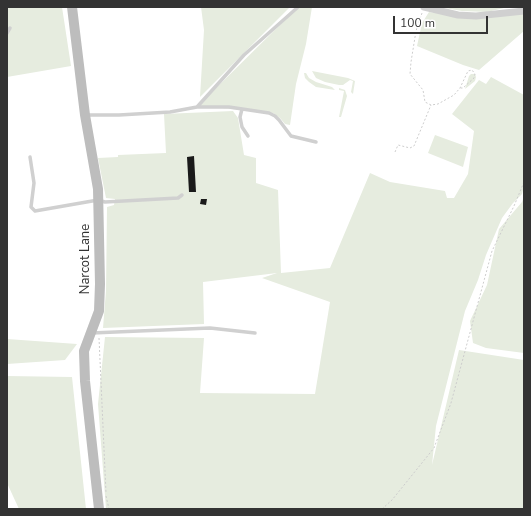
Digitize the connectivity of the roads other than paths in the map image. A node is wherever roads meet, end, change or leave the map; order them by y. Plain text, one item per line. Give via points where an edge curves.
1 (72, 7) edge
2 (298, 7) edge
3 (424, 7) edge
4 (524, 11) edge
5 (10, 28) dead end
6 (7, 33) edge
7 (197, 107) junction
8 (242, 109) junction
9 (85, 115) junction
10 (248, 136) dead end
11 (316, 142) dead end
12 (30, 157) dead end
13 (182, 194) dead end
14 (98, 200) junction
15 (91, 333) junction
16 (255, 333) dead end
17 (99, 509) edge

1 - 9 street, Narcot Lane
2 - 7 lane via 244,56
3 - 4 street via 458,15 476,16
5 - 6 lane
7 - 8 lane
7 - 9 lane via 156,113
8 - 10 lane via 242,127
8 - 11 lane via 269,113 275,116 291,136
9 - 14 street, Narcot Lane
12 - 14 lane via 34,183 31,206 33,210
13 - 14 lane via 178,198 105,202
14 - 15 street, Narcot Lane via 100,284 98,311
15 - 16 lane via 210,328
15 - 17 street, Narcot Lane via 84,351 85,381

